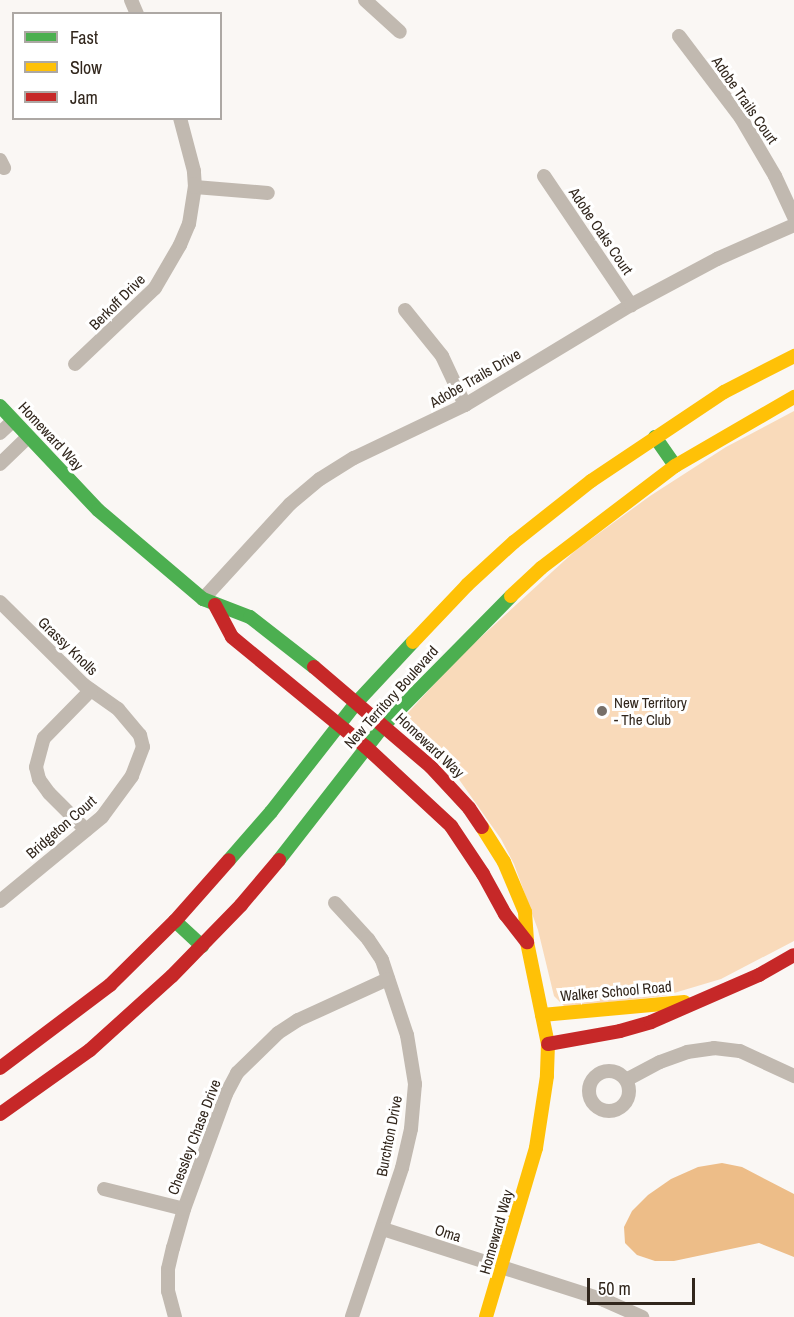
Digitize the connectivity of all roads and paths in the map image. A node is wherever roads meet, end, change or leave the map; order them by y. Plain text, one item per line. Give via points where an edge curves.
1 (366, 0) edge
2 (400, 32) dead end
3 (679, 36) dead end
4 (181, 120) edge
5 (544, 176) dead end
6 (195, 187) junction
7 (268, 193) dead end
8 (794, 217) edge
9 (794, 225) edge
10 (631, 306) junction
11 (405, 310) dead end
12 (794, 356) edge
13 (75, 364) dead end
14 (794, 398) edge
15 (465, 405) junction
16 (0, 406) edge
17 (13, 421) junction
18 (0, 433) edge
19 (655, 436) junction
20 (28, 437) junction
21 (0, 464) edge
22 (675, 466) junction
23 (0, 602) edge
24 (209, 602) junction
25 (90, 690) junction
26 (357, 702) junction
27 (118, 709) joint
28 (384, 725) junction
29 (338, 726) junction
30 (366, 747) junction
31 (86, 830) junction
32 (0, 901) edge
33 (335, 903) dead end
34 (175, 921) junction
35 (527, 942) junction
36 (202, 946) junction
37 (794, 955) edge
38 (388, 979) junction
39 (692, 1002) junction
40 (542, 1015) junction
41 (548, 1044) junction
42 (0, 1068) edge
43 (794, 1076) edge
44 (626, 1080) dead end
45 (0, 1114) edge
46 (104, 1189) dead end
47 (184, 1209) junction
48 (383, 1229) junction
49 (503, 1268) junction
50 (634, 1315) edge
51 (175, 1317) edge
52 (352, 1317) edge
53 (486, 1317) edge

1 - 2 street
3 - 8 street, Adobe Trails Court via 741,118
4 - 6 street, Berkoff Drive
5 - 10 street, Adobe Oaks Court
6 - 7 street
6 - 13 street, Berkoff Drive via 189,224 163,276 129,316
9 - 10 street, Adobe Trails Drive via 717,259
10 - 15 street, Adobe Trails Drive
11 - 15 street via 442,356
12 - 19 main road, New Territory Boulevard via 724,392
14 - 22 main road, New Territory Boulevard
15 - 24 street, Adobe Trails Drive via 354,458 320,479 290,504
16 - 17 main road, Homeward Way
17 - 18 street
17 - 20 main road, Homeward Way
19 - 22 main road
19 - 26 main road, New Territory Boulevard via 514,542 467,585
20 - 21 street
20 - 24 main road, Homeward Way via 98,510
22 - 28 main road, New Territory Boulevard via 540,568
23 - 25 street, Grassy Knolls
24 - 26 main road, Homeward Way via 250,617
24 - 29 main road, Homeward Way via 232,637
25 - 27 street, Grassy Knolls
25 - 31 street via 44,738 36,767 49,793
26 - 28 main road, Homeward Way
26 - 29 main road, New Territory Boulevard
27 - 31 street, Bridgeton Court via 140,735 143,747 132,776 102,817
28 - 30 main road, New Territory Boulevard
28 - 35 main road, Homeward Way via 447,781 492,841 525,912
29 - 30 main road, Homeward Way
29 - 34 main road, New Territory Boulevard via 272,812
30 - 35 main road, Homeward Way via 451,826 505,914
30 - 36 main road, New Territory Boulevard via 299,836
31 - 32 street, Bridgeton Court
33 - 38 street, Burchton Drive via 368,939 382,960
34 - 36 main road
34 - 42 main road, New Territory Boulevard via 110,985
35 - 40 main road, Homeward Way
36 - 45 main road, New Territory Boulevard via 90,1050
37 - 39 main road, Walker School Road via 759,975
38 - 47 street, Chessley Chase Drive via 298,1020 278,1033 237,1073 225,1094
38 - 48 street, Burchton Drive via 407,1035 415,1084 404,1158
39 - 40 main road, Walker School Road
39 - 41 main road, Walker School Road via 620,1032
40 - 41 main road, Homeward Way
41 - 49 main road, Homeward Way via 541,1128
43 - 44 street via 740,1051 714,1048 669,1058
46 - 47 street
47 - 51 street, Chessley Chase Drive via 168,1269 168,1292
48 - 49 street, Oma
48 - 52 street, Burchton Drive
49 - 50 street, Oma via 604,1300
49 - 53 main road, Homeward Way

